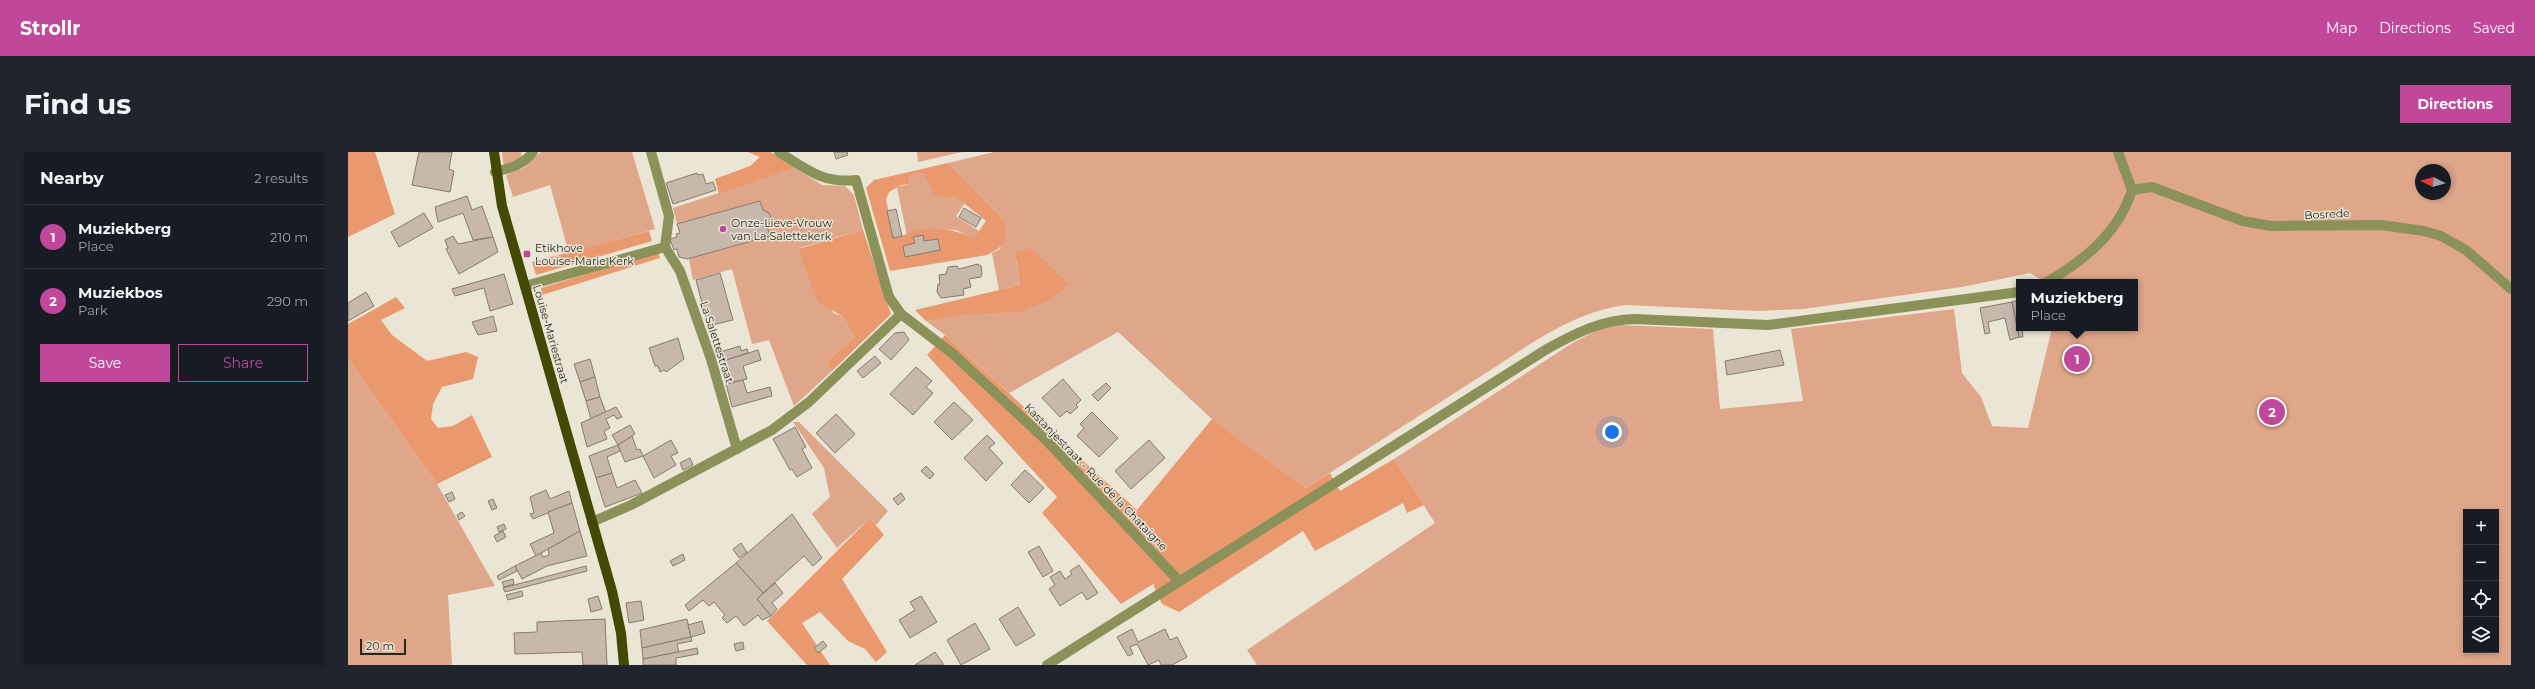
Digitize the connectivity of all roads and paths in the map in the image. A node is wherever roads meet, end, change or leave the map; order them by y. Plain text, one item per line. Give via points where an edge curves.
1 (494, 152) edge
2 (533, 152) edge
3 (650, 152) edge
4 (779, 152) edge
5 (2118, 152) edge
6 (496, 172) junction
7 (2132, 190) junction
8 (664, 247) junction
9 (2052, 279) edge
10 (525, 286) junction
11 (2511, 289) edge
12 (2016, 292) edge
13 (901, 314) junction
14 (737, 449) junction
15 (592, 522) junction
16 (1179, 581) junction
17 (624, 665) edge
18 (1047, 665) edge

1 - 6 main road, Louise-Mariestraat
2 - 6 street via 526,160 512,168
3 - 8 street via 669,216
4 - 13 street, Kastanjestraat - Rue de la Chataigne via 822,178 839,182 856,180 889,297
5 - 7 street
6 - 10 main road, Louise-Mariestraat via 502,206
7 - 9 street via 2127,207 2104,238 2084,259
7 - 11 street, Bosrede via 2152,187 2236,219 2271,226 2381,225 2424,231 2441,236 2466,250
8 - 10 street
8 - 14 street, La Salettestraat via 680,271 711,359
10 - 15 main road, Louise-Mariestraat
12 - 16 street via 1768,325 1635,319 1598,324 1547,349
13 - 14 street via 788,420
13 - 16 street, Kastanjestraat - Rue de la Chataigne via 952,353 1045,439
14 - 15 street via 631,505
15 - 17 main road, Louise-Mariestraat via 621,633
16 - 18 street

